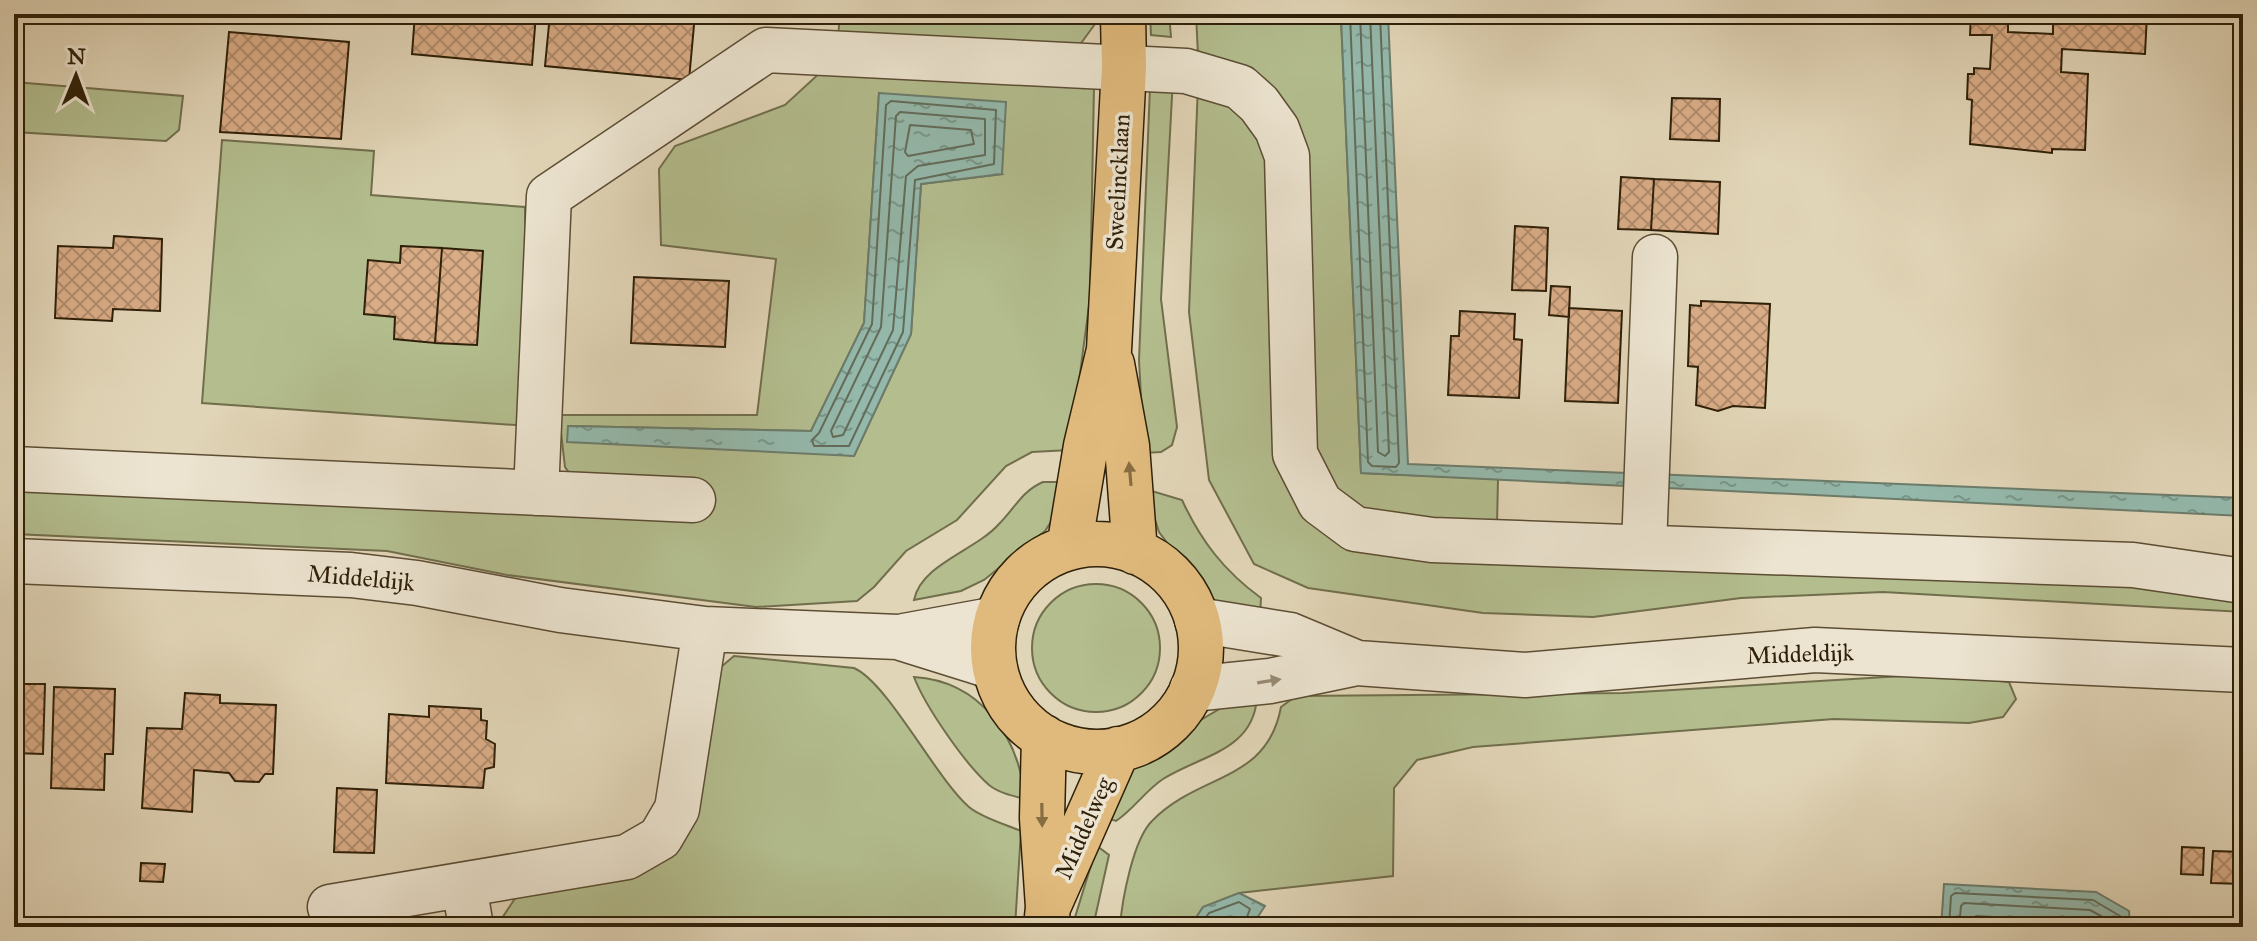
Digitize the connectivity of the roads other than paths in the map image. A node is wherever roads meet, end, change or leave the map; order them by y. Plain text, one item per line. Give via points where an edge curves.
1 (1123, 14) edge
2 (1124, 67) junction
3 (1655, 257) dead end
4 (1109, 350) junction
5 (14, 469) edge
6 (536, 493) junction
7 (693, 500) dead end
8 (1645, 530) junction
9 (1069, 548) junction
10 (1135, 552) junction
11 (14, 561) edge
12 (2243, 581) edge
13 (997, 619) junction
14 (1197, 620) junction
15 (705, 629) junction
16 (898, 637) junction
17 (1357, 663) junction
18 (994, 667) junction
19 (2243, 670) edge
20 (1192, 689) junction
21 (1044, 737) junction
22 (1118, 749) junction
23 (464, 885) junction
24 (330, 907) dead end
25 (1047, 917) edge
26 (471, 927) edge

1 - 2 main road, Sweelincklaan
2 - 4 main road, Sweelincklaan
2 - 6 street via 766,50 549,196
2 - 8 street via 1186,71 1240,87 1277,129 1287,156 1295,454 1320,503 1355,529 1432,540
3 - 8 street
4 - 9 main road, Sweelincklaan
10 -> 4 main road, Sweelincklaan via 1127,446
5 - 6 street
6 - 7 street
8 - 12 street via 2133,565
9 - 10 main road via 1103,544
9 - 13 main road via 1041,560 1018,580
10 - 14 main road via 1174,578
11 - 15 street, Middeldijk via 351,575
13 - 16 street, Middeldijk
13 - 18 main road
14 - 17 street, Middeldijk via 1290,635
14 - 20 main road via 1201,655
15 - 16 street, Middeldijk
15 - 23 street via 677,809 660,838 627,857
16 - 18 street, Middeldijk
17 - 19 street, Middeldijk via 1525,675 1815,650
20 -> 17 street, Middeldijk via 1270,681
18 - 21 main road via 1016,713
20 - 22 main road via 1162,729
21 - 22 main road via 1080,750
21 -> 25 main road, Middelweg
22 - 25 main road, Middelweg
23 - 24 street
23 - 26 street

